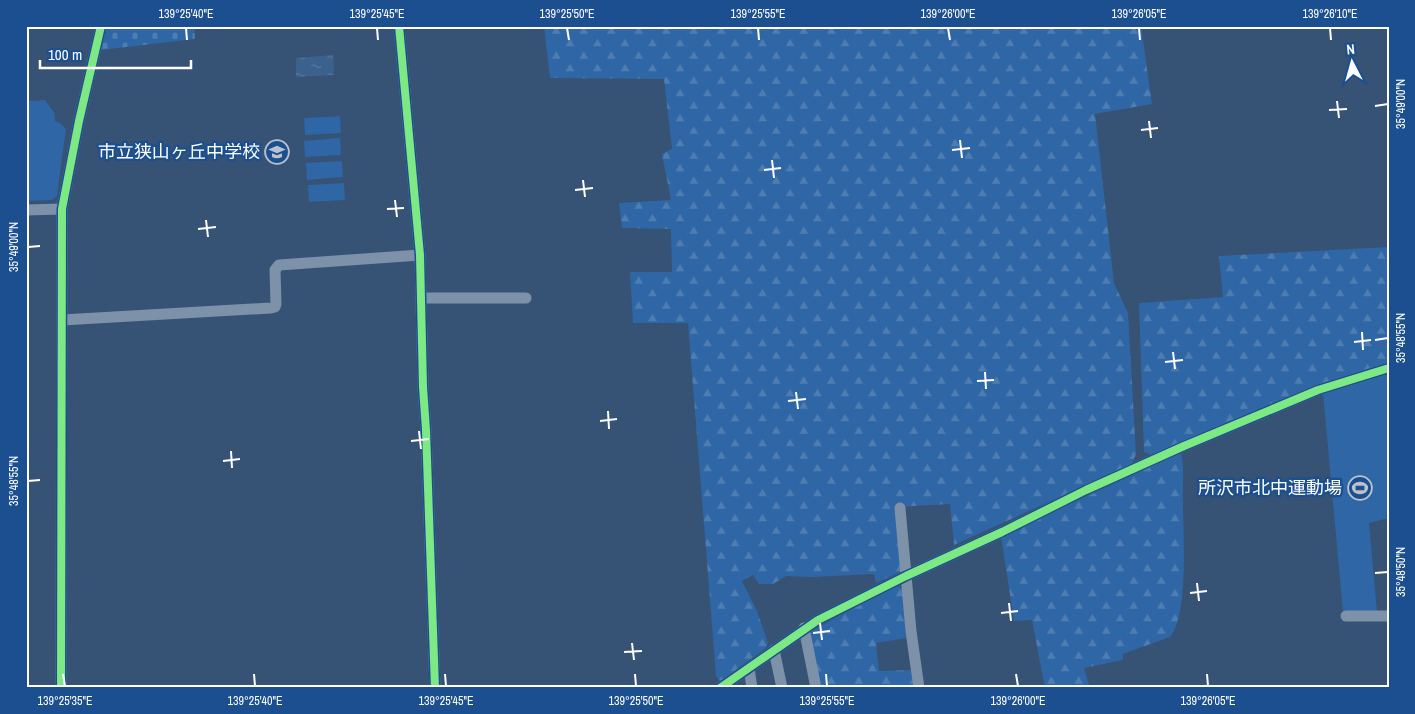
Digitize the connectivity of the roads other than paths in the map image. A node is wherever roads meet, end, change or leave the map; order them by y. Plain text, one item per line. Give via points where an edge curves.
1 (101, 26) edge
2 (399, 26) edge
3 (62, 209) junction
4 (26, 210) edge
5 (420, 255) junction
6 (421, 298) junction
7 (526, 298) dead end
8 (62, 320) junction
9 (1389, 368) edge
10 (900, 508) dead end
11 (906, 576) junction
12 (1346, 616) dead end
13 (1389, 616) edge
14 (804, 628) junction
15 (774, 650) junction
16 (749, 668) junction
17 (61, 688) edge
18 (435, 688) edge
19 (720, 688) edge
20 (752, 688) edge
21 (782, 688) edge
22 (816, 688) edge
23 (920, 688) edge

1 - 3 street
2 - 5 street
3 - 4 street
3 - 8 street
5 - 6 street
5 - 8 street via 279,265 275,270 276,304 271,308
6 - 7 street
6 - 18 street
8 - 17 street
9 - 11 street via 1318,390 1184,446
10 - 11 street
11 - 14 street
11 - 23 street
12 - 13 street
14 - 15 street
14 - 22 street
15 - 16 street
15 - 21 street
16 - 19 street
16 - 20 street

